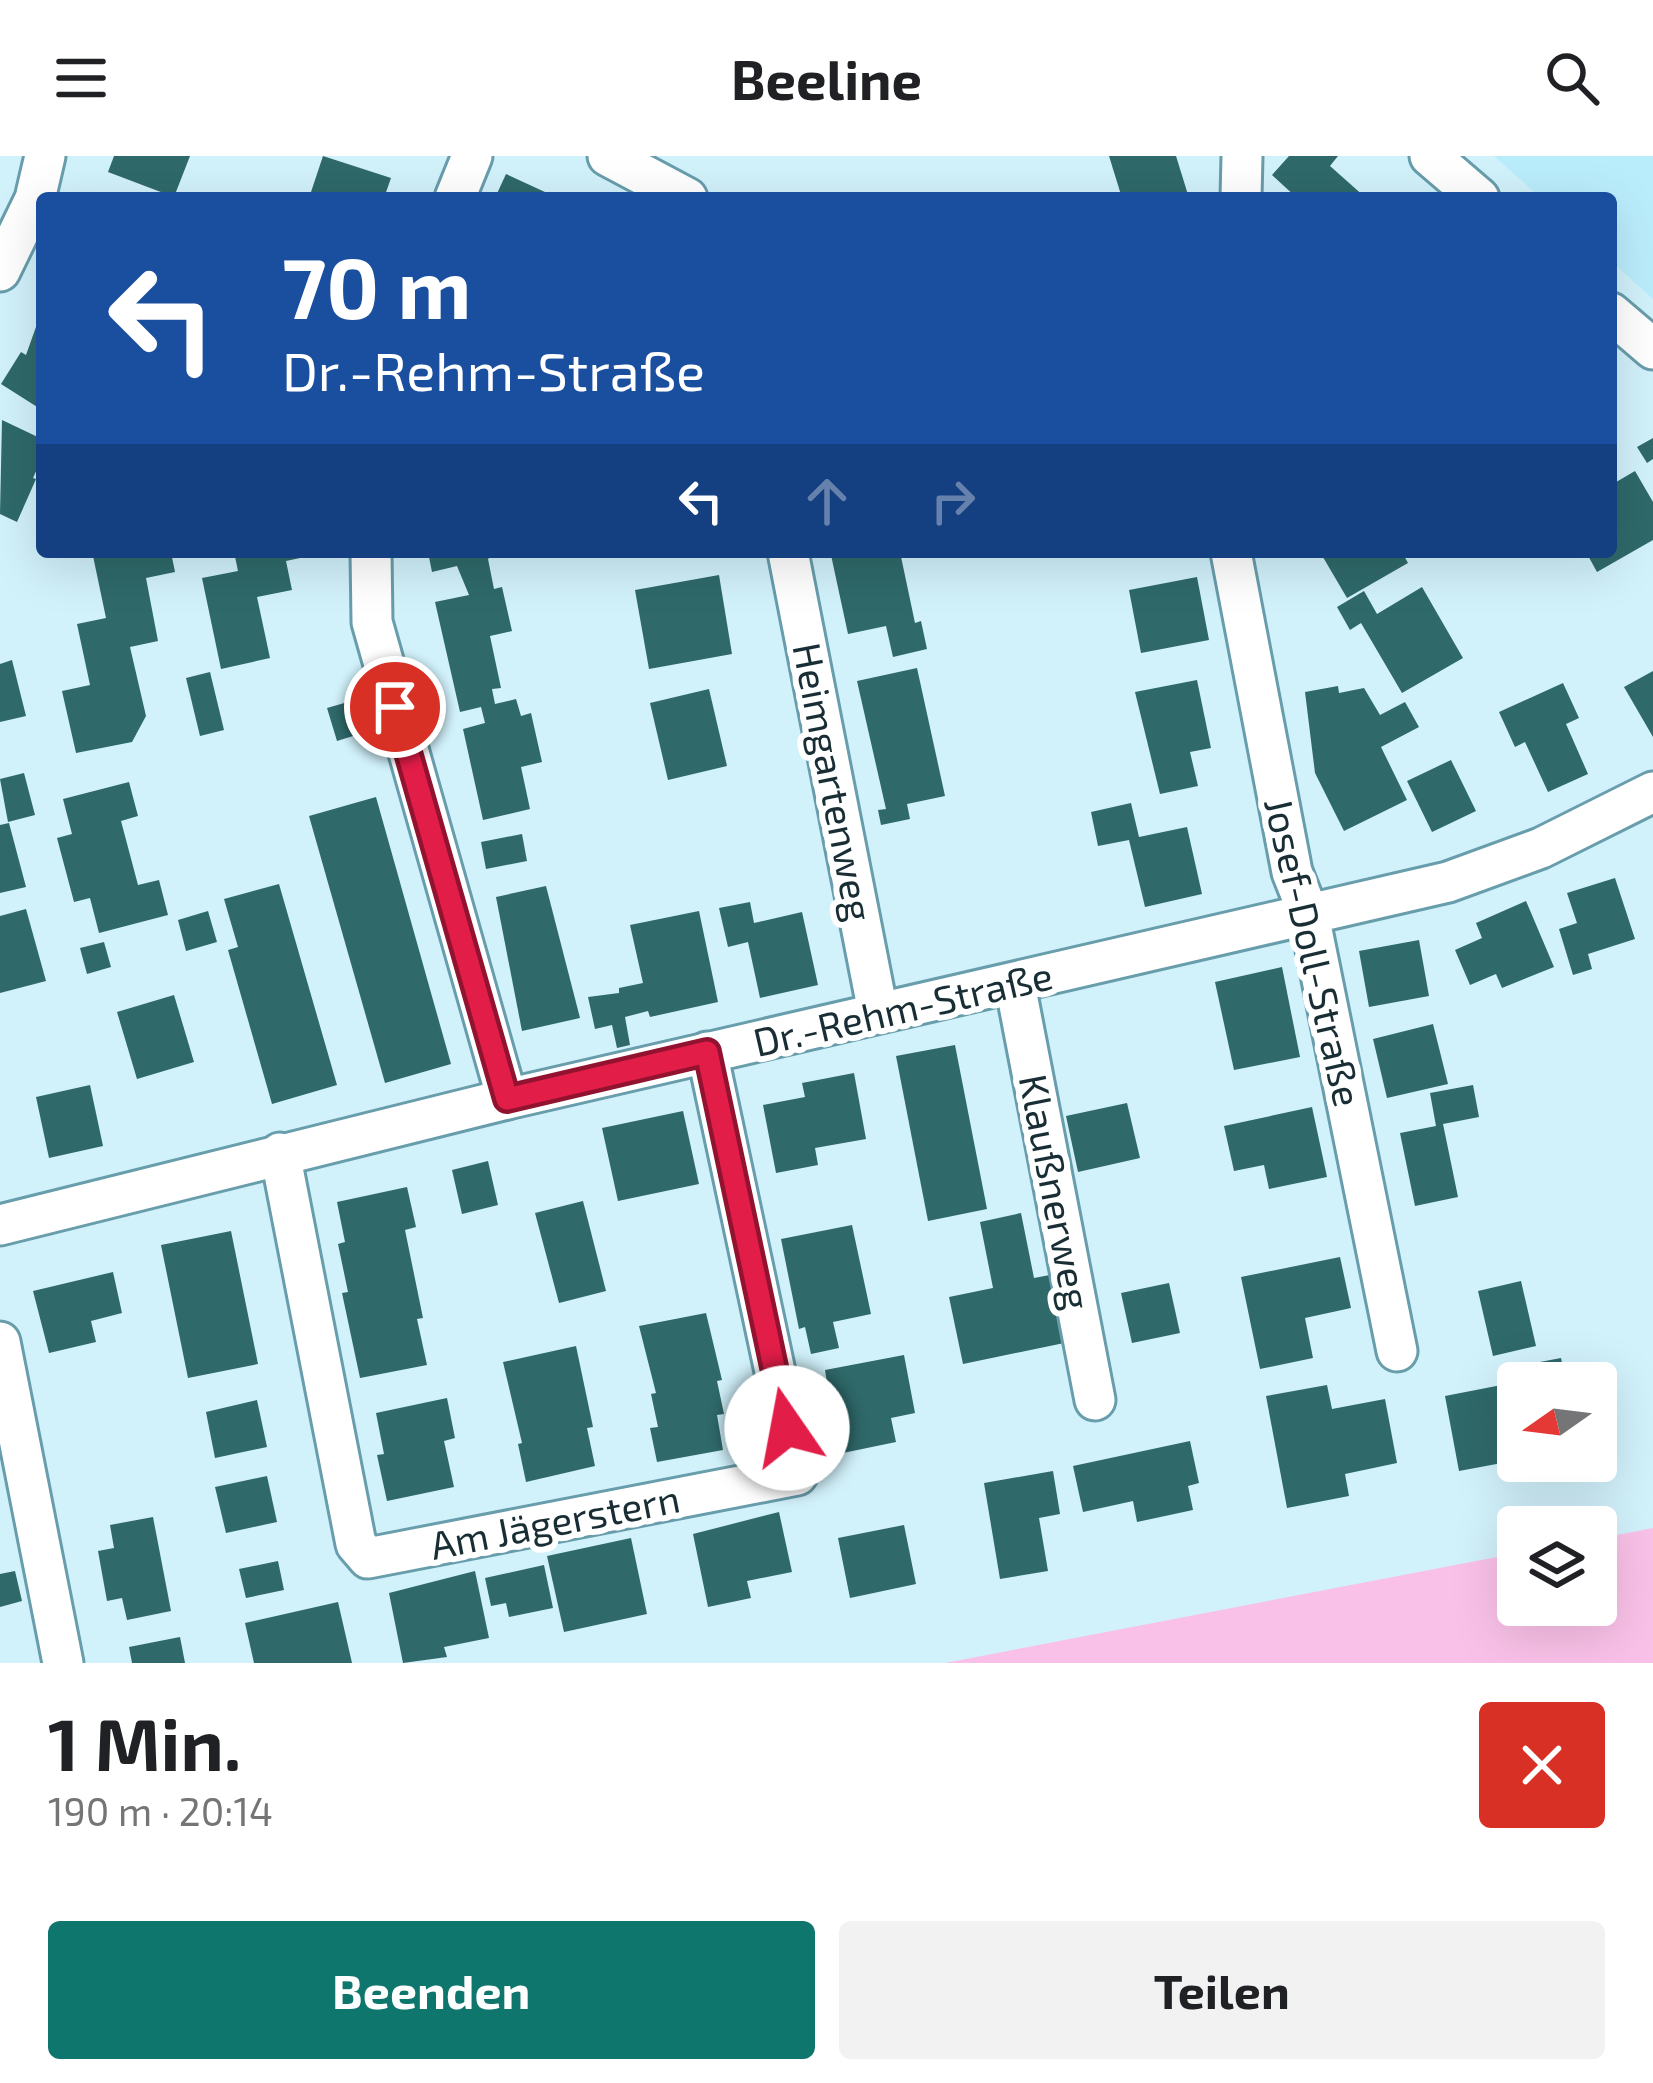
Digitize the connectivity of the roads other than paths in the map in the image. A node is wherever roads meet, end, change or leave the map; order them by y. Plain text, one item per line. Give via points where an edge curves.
1 (45, 156) edge
2 (472, 156) edge
3 (608, 156) edge
4 (1242, 156) edge
5 (1430, 156) edge
6 (457, 192) edge
7 (676, 192) edge
8 (1241, 192) edge
9 (1472, 192) edge
10 (26, 201) edge
11 (0, 271) edge
12 (1617, 318) edge
13 (1653, 349) edge
14 (370, 558) edge
15 (789, 558) edge
16 (1232, 558) edge
17 (1653, 792) edge
18 (1309, 915) junction
19 (1015, 985) junction
20 (878, 1012) junction
21 (707, 1052) junction
22 (507, 1099) junction
23 (280, 1153) junction
24 (0, 1225) edge
25 (0, 1342) edge
26 (1397, 1351) dead end
27 (1095, 1400) dead end
28 (63, 1663) edge

1 - 10 street
2 - 6 street
3 - 7 street
4 - 8 street
5 - 9 street
10 - 11 street
12 - 13 street
14 - 22 street via 372,622
15 - 20 street, Heimgartenweg
16 - 18 street, Josef-Doll-Straße via 1292,872
17 - 18 street, Dr.-Rehm-Straße via 1491,867
18 - 19 street, Dr.-Rehm-Straße
18 - 26 street, Josef-Doll-Straße
19 - 20 street, Dr.-Rehm-Straße
19 - 27 street, Klaußnerweg
20 - 21 street, Dr.-Rehm-Straße
21 - 22 street, Dr.-Rehm-Straße
21 - 23 street, Am Jägerstern via 797,1475 368,1558 356,1544
22 - 23 street, Dr.-Rehm-Straße
23 - 24 street, Dr.-Rehm-Straße
25 - 28 street

